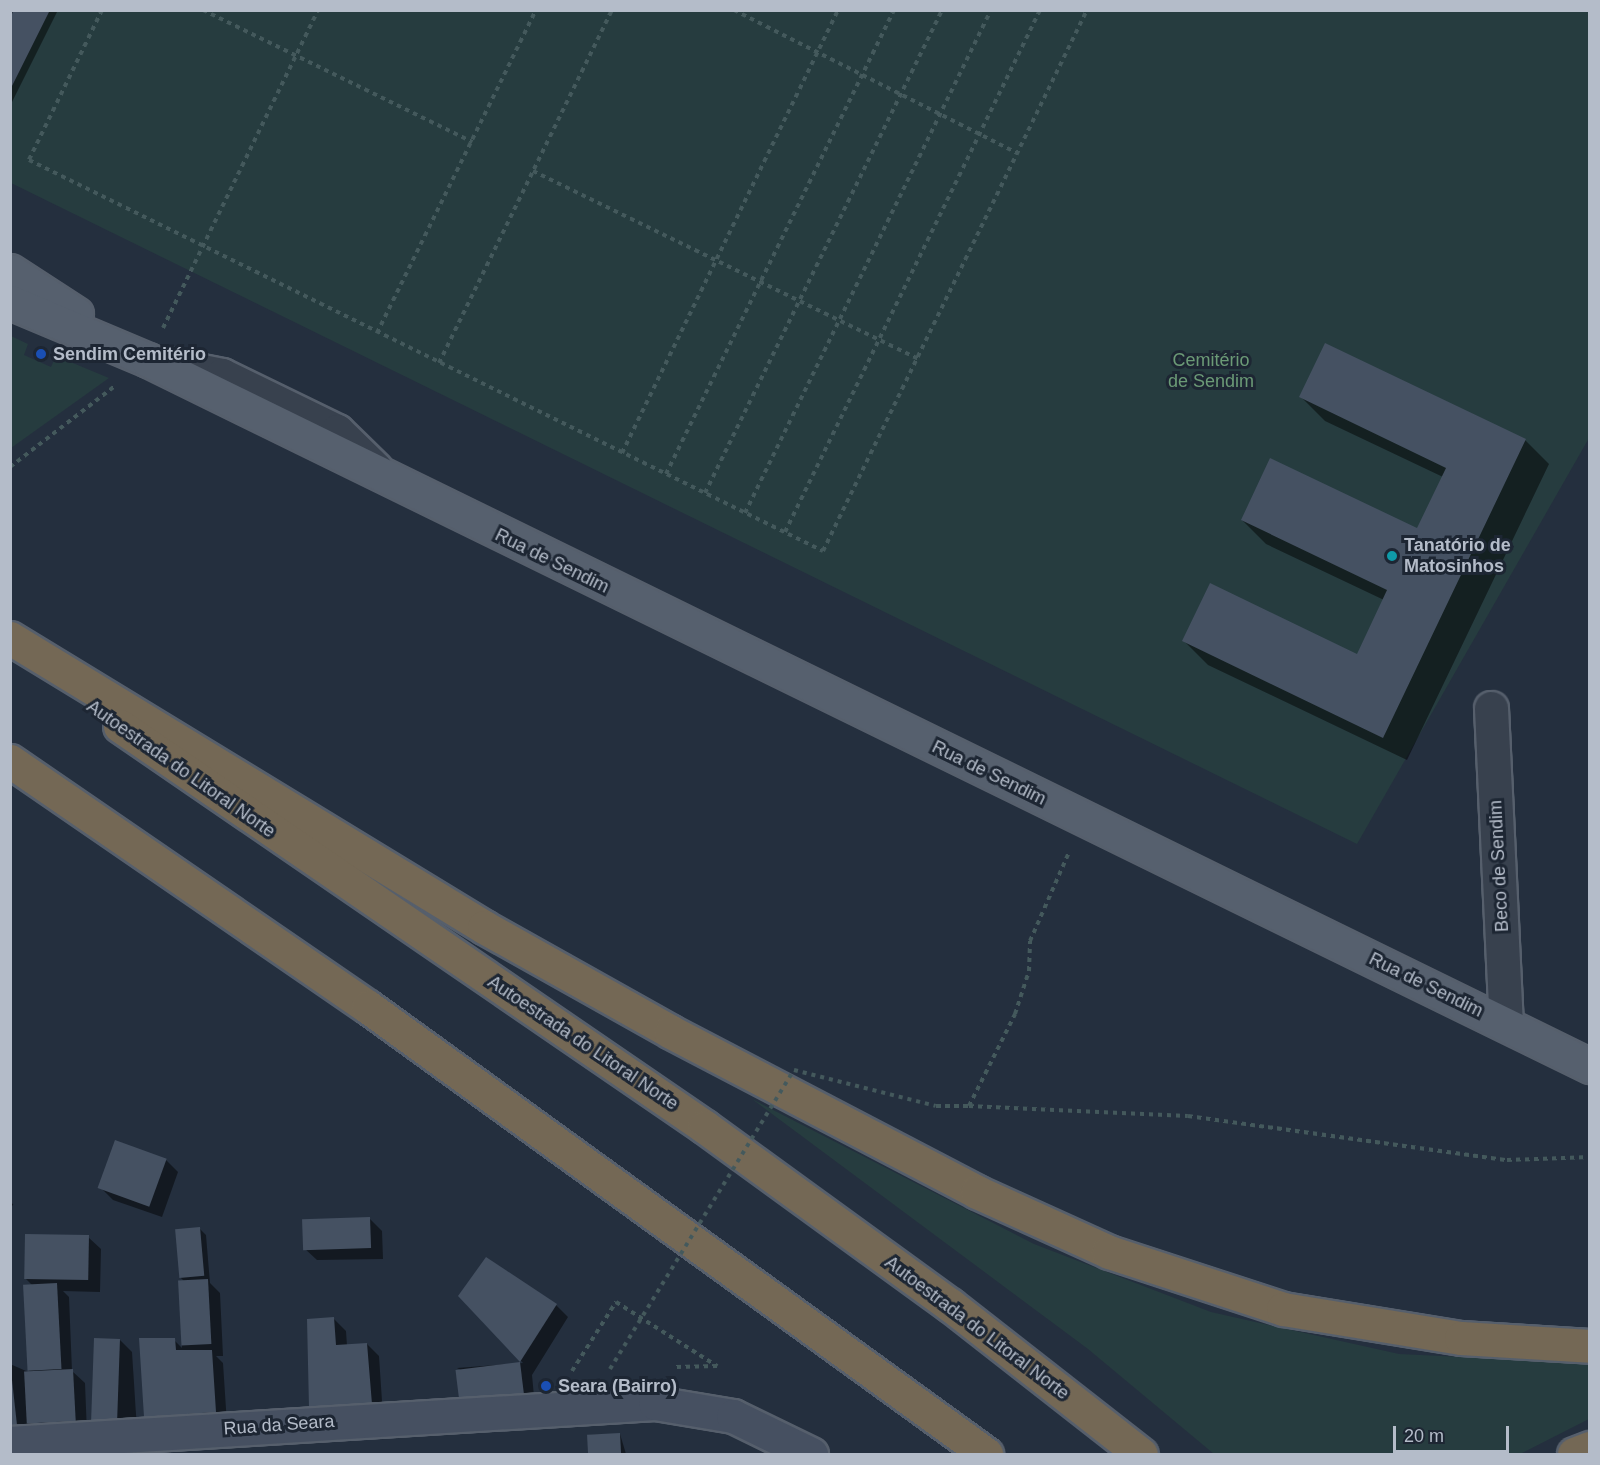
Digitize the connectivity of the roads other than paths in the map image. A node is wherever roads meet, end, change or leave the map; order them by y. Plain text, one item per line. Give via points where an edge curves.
1 (10, 271) edge
2 (10, 302) edge
3 (148, 360) junction
4 (10, 638) edge
5 (10, 651) edge
6 (1491, 708) dead end
7 (10, 761) edge
8 (1506, 1024) junction
9 (1590, 1066) edge
10 (832, 1340) junction
11 (1590, 1346) edge
12 (10, 1443) edge
13 (1590, 1448) edge
14 (811, 1455) edge
15 (948, 1455) edge
16 (986, 1455) edge
17 (1142, 1455) edge
18 (1574, 1455) edge

1 - 3 main road, Rua de Sendim
2 - 3 main road, Rua de Sendim
3 - 8 main road, Rua de Sendim
4 - 11 highway via 484,927 671,1032 968,1187 1109,1252 1282,1309 1461,1338
5 - 17 highway, Autoestrada do Litoral Norte via 705,1127 950,1305
6 - 8 street, Beco de Sendim
7 - 10 highway via 368,1007
8 - 9 main road, Rua de Sendim
10 - 15 highway
10 - 16 highway
12 - 14 street, Rua da Seara via 548,1406 699,1407 766,1428
13 - 18 highway

